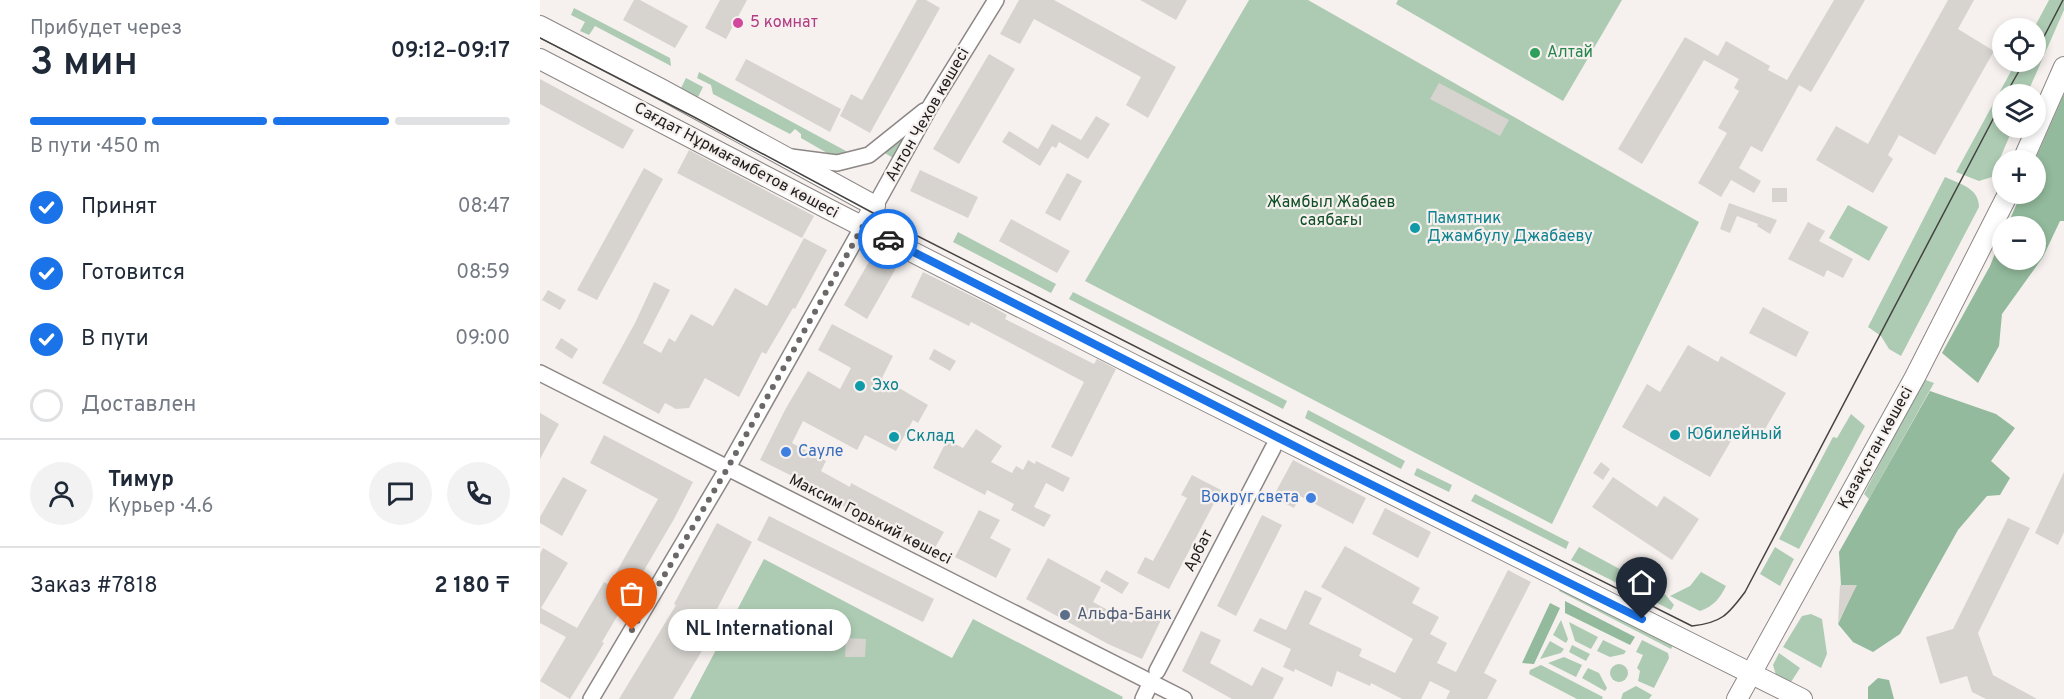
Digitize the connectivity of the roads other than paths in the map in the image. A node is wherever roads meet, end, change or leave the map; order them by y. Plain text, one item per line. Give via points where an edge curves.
1 (996, 0) edge
2 (540, 26) edge
3 (540, 59) edge
4 (2062, 74) edge
5 (931, 105) junction
6 (2028, 150) edge
7 (781, 155) junction
8 (2003, 204) edge
9 (875, 206) junction
10 (863, 226) junction
11 (540, 373) edge
12 (1273, 448) dead end
13 (727, 469) junction
14 (1753, 673) junction
15 (1154, 677) junction
16 (591, 699) edge
17 (1143, 699) edge
18 (1184, 699) edge
19 (1737, 699) edge
20 (1802, 699) edge

1 - 5 street, Антон Чехов көшесі
2 - 7 main road, Сағдат Нұрмағамбетов көшесі
3 - 10 main road, Сағдат Нұрмағамбетов көшесі
4 - 6 main road
5 - 7 street via 869,155 837,163
5 - 9 street, Антон Чехов көшесі
7 - 9 main road, Сағдат Нұрмағамбетов көшесі
8 - 14 main road, Қазақстан көшесі via 1915,376
9 - 10 main road, Антон Чехов көшесі
10 - 13 street, Антон Чехов көшесі
10 - 14 main road, Сағдат Нұрмағамбетов көшесі via 1373,486
11 - 13 street, Максим Горький көшесі
12 - 15 street, Арбат
13 - 15 street, Максим Горький көшесі
13 - 16 street, Антон Чехов көшесі
14 - 19 main road, Қазақстан көшесі
14 - 20 main road, Сағдат Нұрмағамбетов көшесі
15 - 17 street, Арбат
15 - 18 street, Максим Горький көшесі

